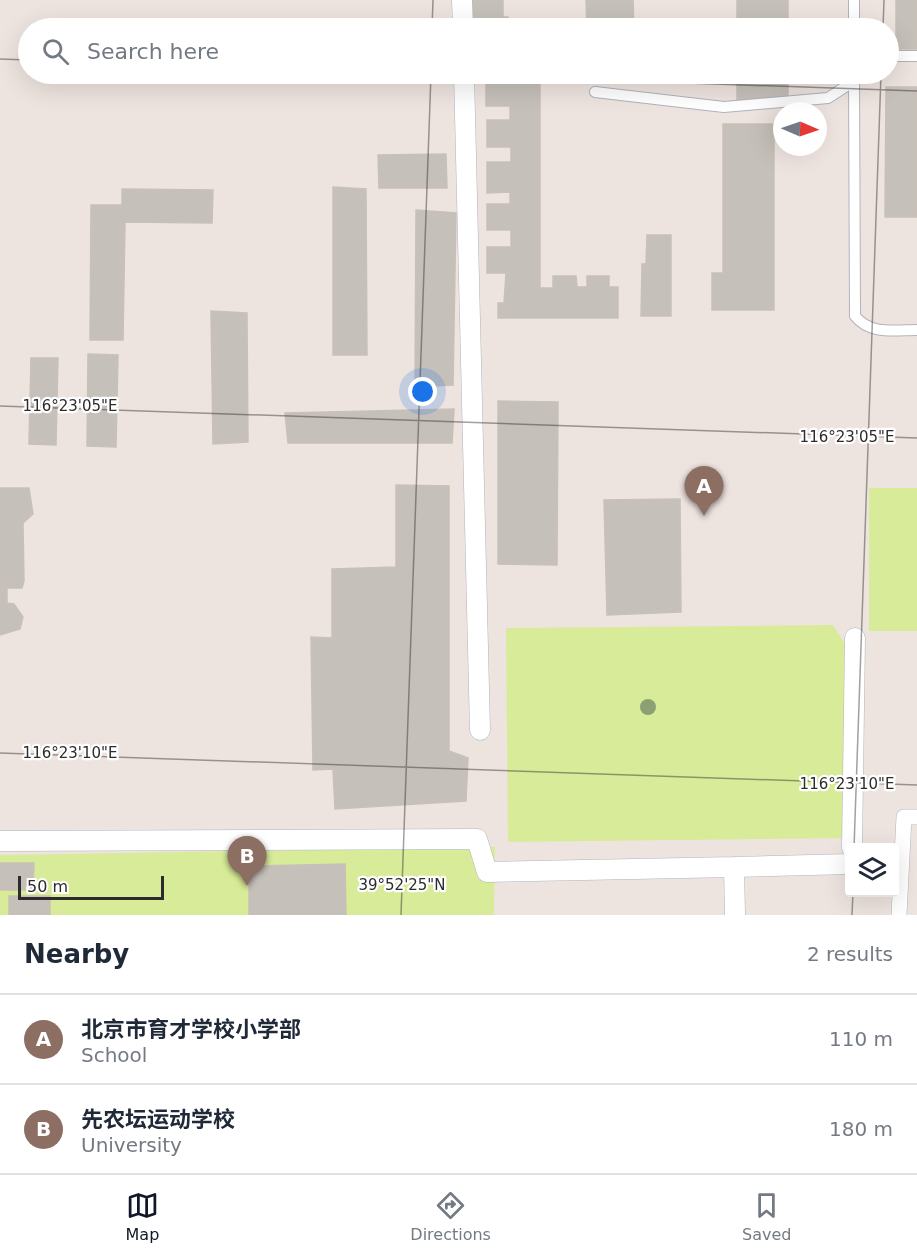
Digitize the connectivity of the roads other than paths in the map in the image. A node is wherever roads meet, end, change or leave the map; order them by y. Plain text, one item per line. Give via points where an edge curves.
1 (462, 0) edge
2 (854, 0) edge
3 (463, 18) edge
4 (854, 18) edge
5 (899, 56) edge
6 (917, 56) edge
7 (464, 84) edge
8 (845, 84) edge
9 (854, 84) edge
10 (595, 92) dead end
11 (917, 330) edge
12 (855, 638) dead end
13 (480, 730) dead end
14 (917, 818) edge
15 (0, 841) edge
16 (852, 843) edge
17 (845, 864) edge
18 (734, 867) junction
19 (735, 915) edge
20 (899, 915) edge

1 - 3 street
2 - 4 lane
5 - 6 lane
7 - 13 street
8 - 10 lane via 828,98 724,107
9 - 11 lane via 855,316 862,325 875,330
12 - 16 street
14 - 20 street via 904,817
15 - 18 street via 477,839 486,872
17 - 18 street
18 - 19 street

